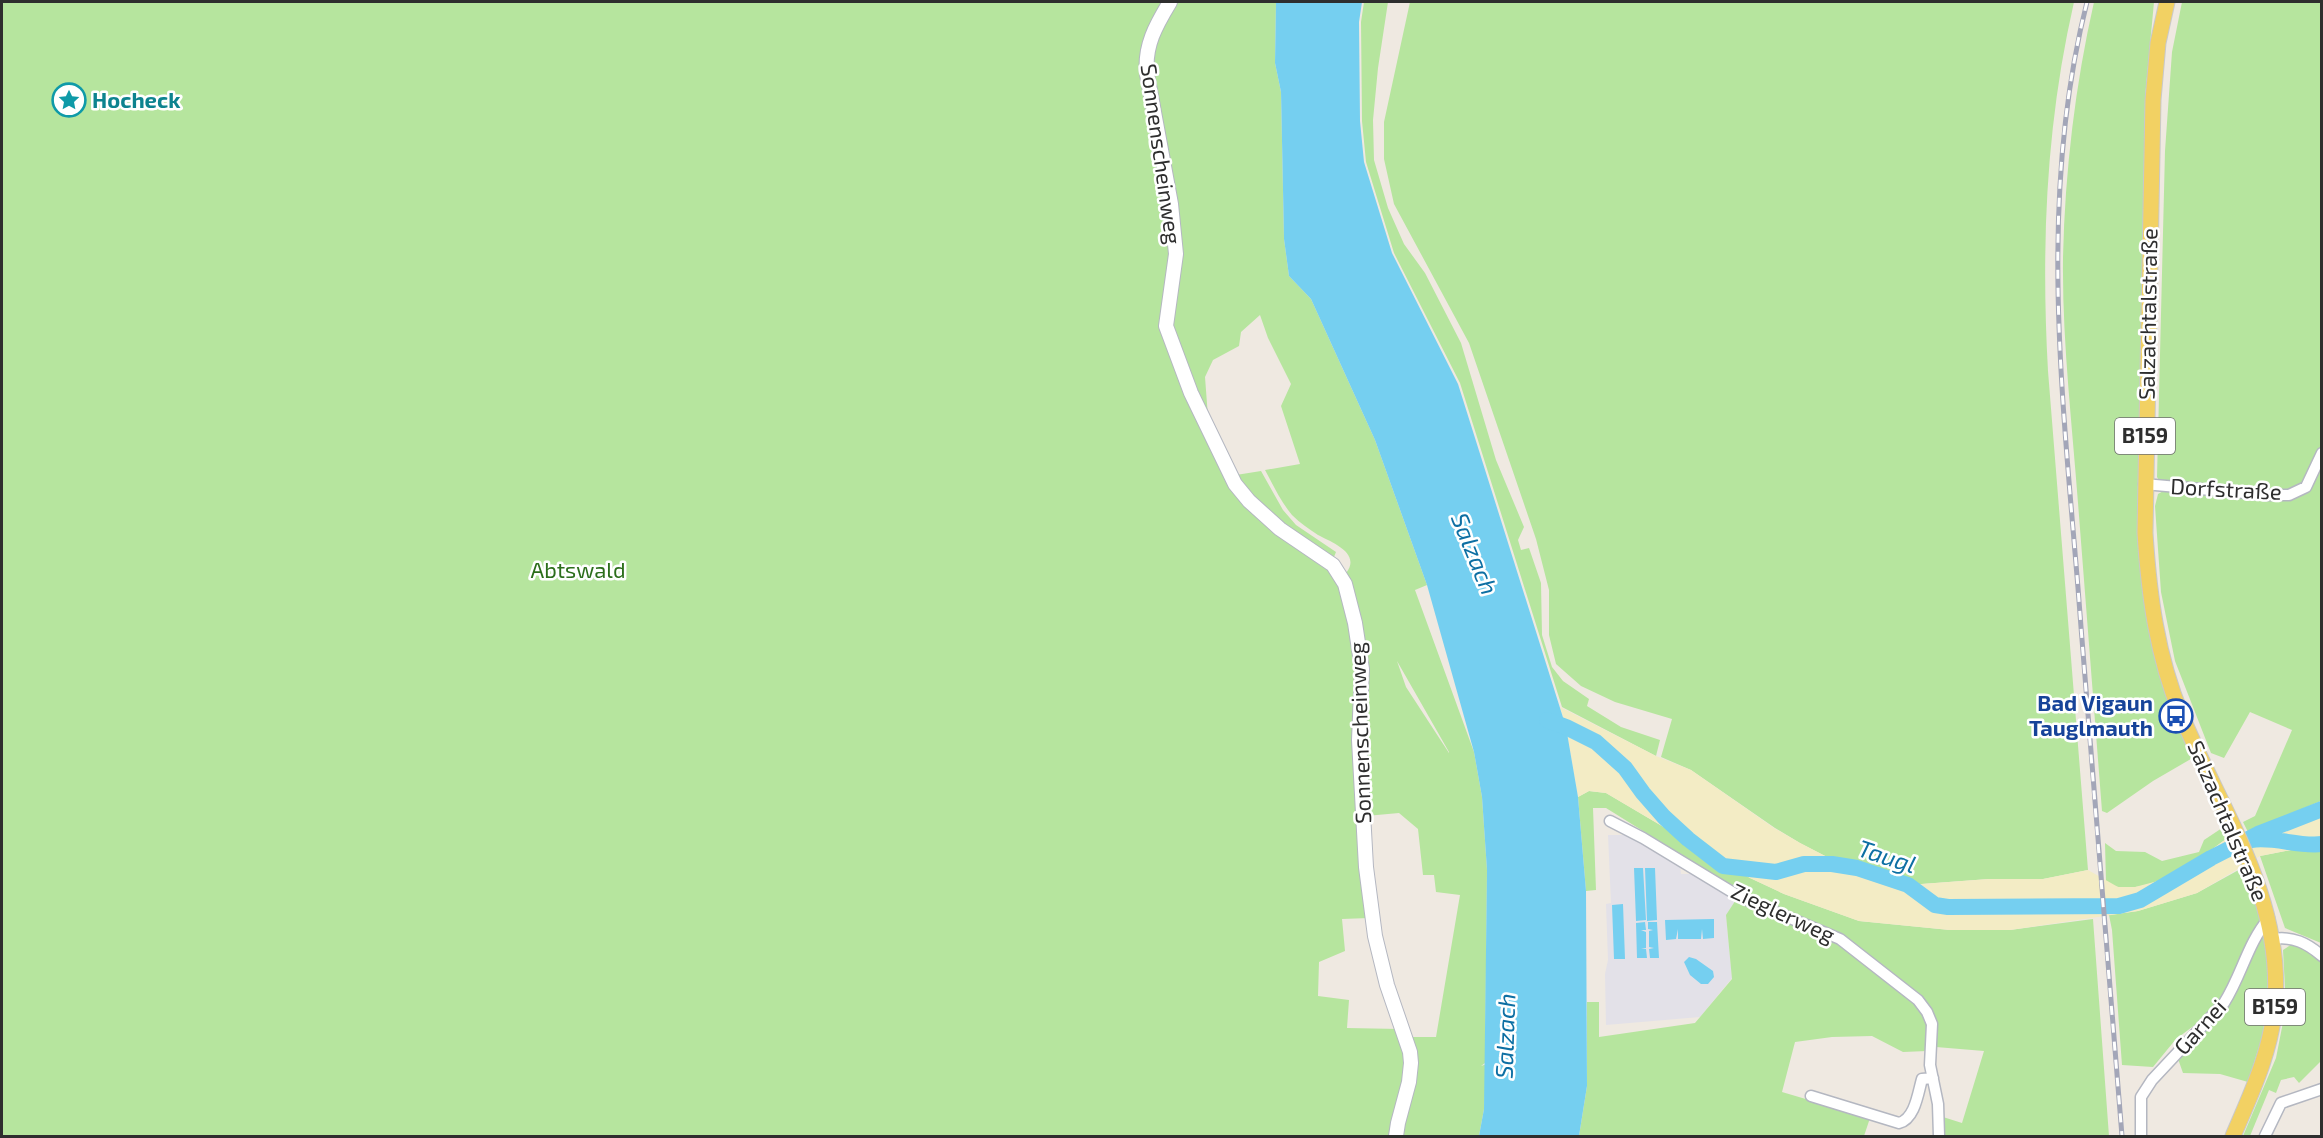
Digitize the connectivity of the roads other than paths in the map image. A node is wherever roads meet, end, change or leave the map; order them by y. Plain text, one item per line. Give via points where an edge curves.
1 (1170, 2) edge
2 (2167, 2) edge
3 (2322, 453) edge
4 (2144, 484) junction
5 (1610, 821) dead end
6 (2269, 918) junction
7 (2273, 939) junction
8 (2322, 956) edge
9 (1933, 1078) junction
10 (2322, 1089) edge
11 (1811, 1096) dead end
12 (1396, 1137) edge
13 (1939, 1137) edge
14 (2141, 1137) edge
15 (2233, 1137) edge
16 (2265, 1137) edge

1 - 12 street, Sonnenscheinweg via 1154,30 1146,57 1176,254 1166,326 1191,393 1235,484 1280,529 1333,565 1350,600 1362,669 1359,740 1369,890 1379,951 1411,1063
2 - 4 main road, Salzachtalstraße / B159 via 2154,90
3 - 4 street, Dorfstraße via 2306,487 2289,495
4 - 6 main road, Salzachtalstraße / B159 via 2148,577 2168,677 2181,715 2254,873
5 - 9 street, Zieglerweg via 1742,898 1840,939 1899,983 1928,1012 1932,1024
6 - 7 main road, Salzachtalstraße / B159
6 - 14 street, Garnei via 2251,943 2224,1003 2152,1080 2141,1097
7 - 8 street via 2299,940
7 - 15 main road, Salzachtalstraße / B159 via 2273,1023
9 - 11 street via 1922,1079 1911,1115 1899,1123
9 - 13 street, Zieglerweg
10 - 16 street via 2281,1103

